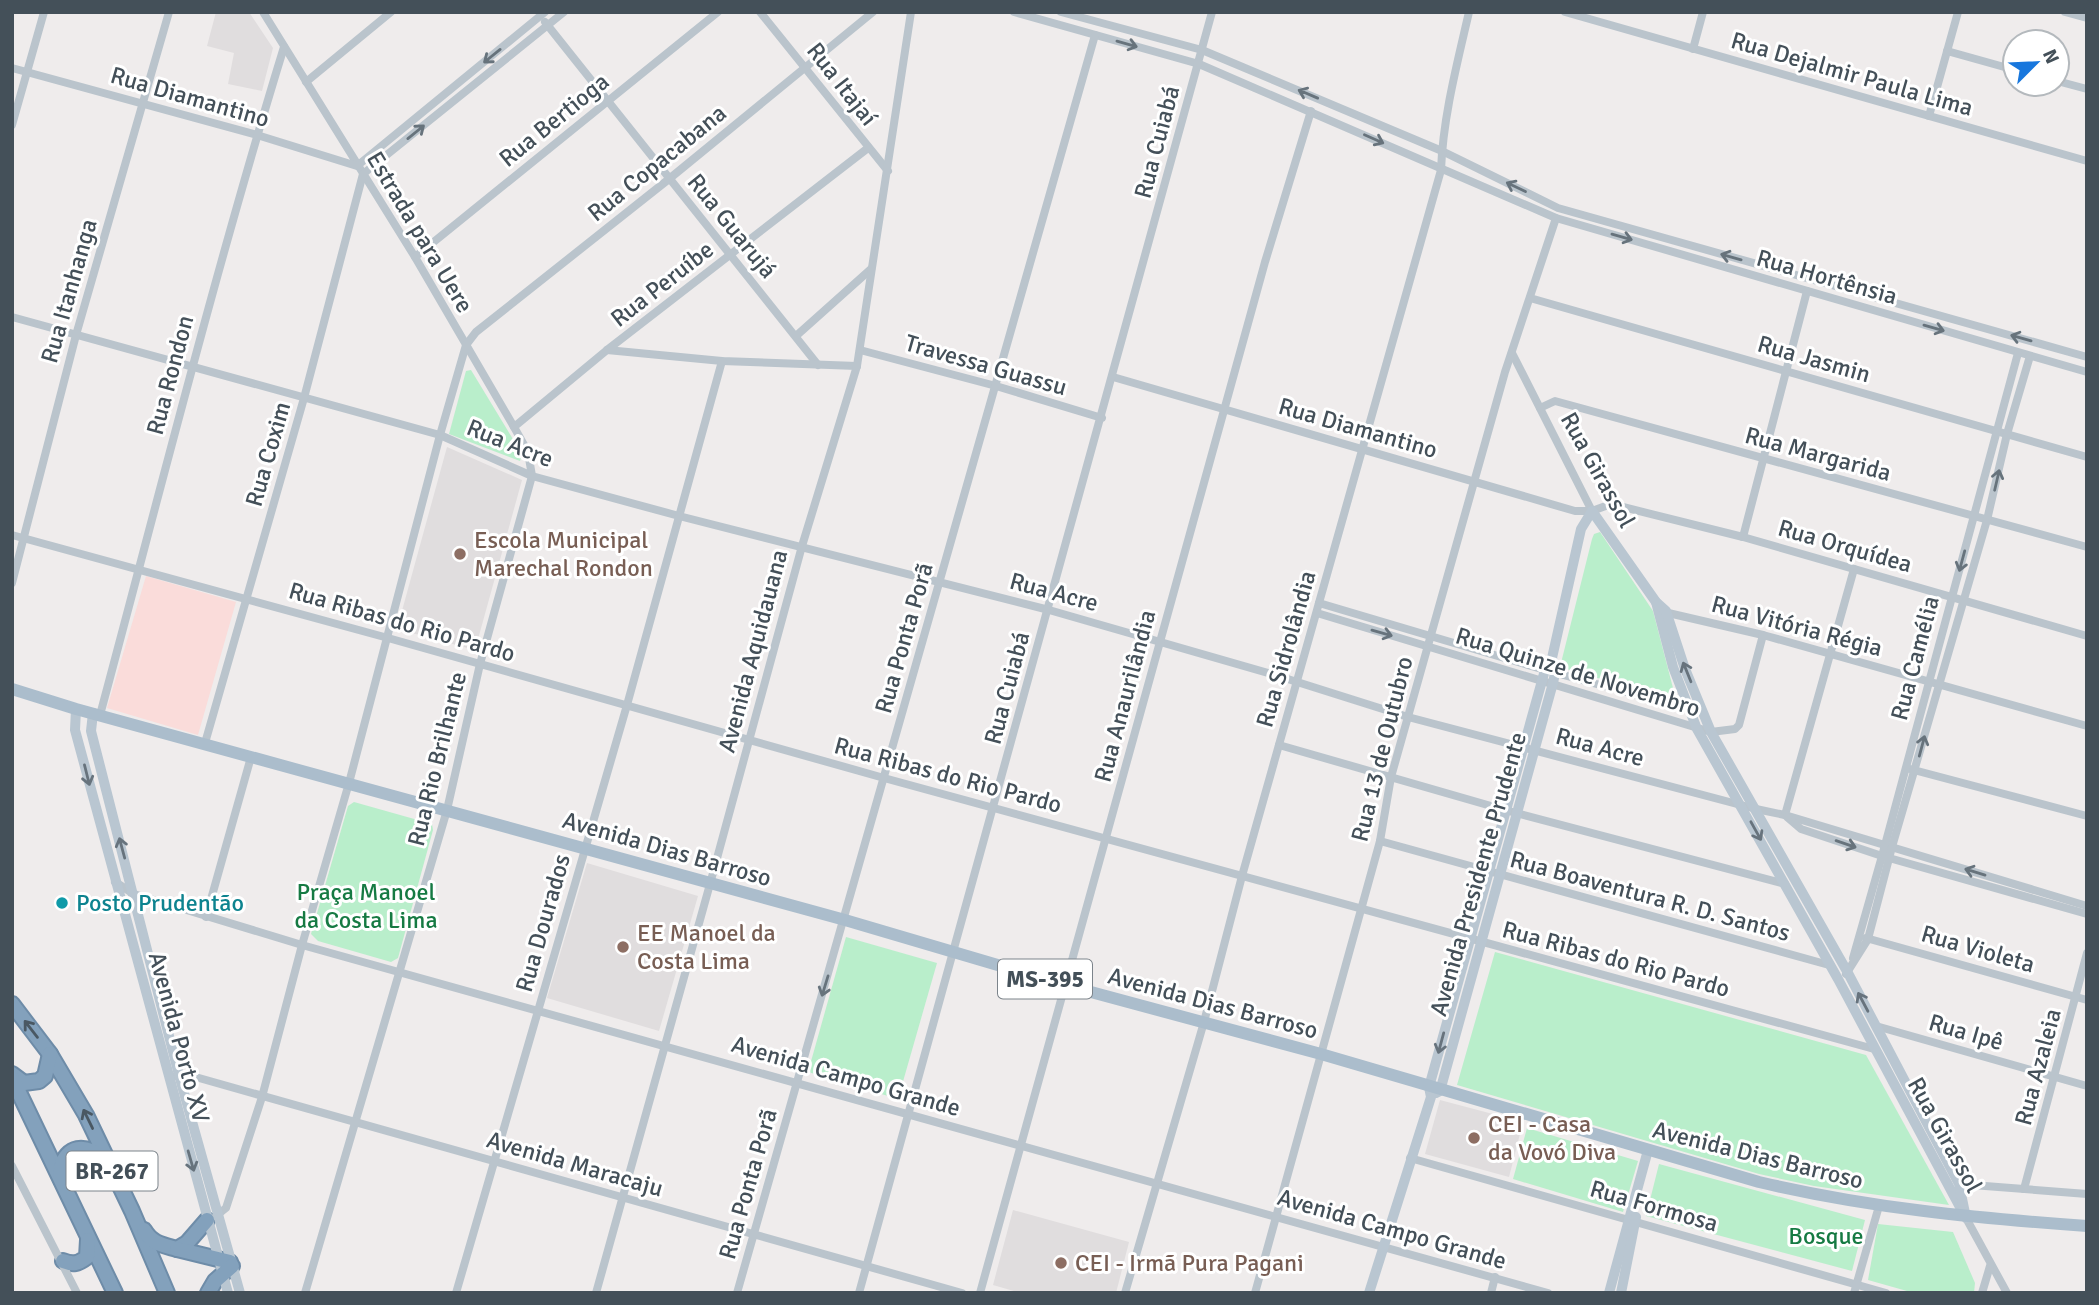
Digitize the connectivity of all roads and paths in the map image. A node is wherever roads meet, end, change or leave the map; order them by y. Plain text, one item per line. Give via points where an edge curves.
1 (44, 12) edge
2 (169, 12) edge
3 (263, 12) edge
4 (391, 12) edge
5 (564, 12) edge
6 (718, 12) edge
7 (760, 12) edge
8 (873, 12) edge
9 (911, 12) edge
10 (1014, 12) edge
11 (1061, 12) edge
12 (1212, 12) edge
13 (1469, 12) edge
14 (1565, 12) edge
15 (1703, 12) edge
16 (1958, 12) edge
17 (2065, 12) edge
18 (541, 13) edge
19 (2087, 18) edge
20 (548, 26) junction
21 (1096, 35) junction
22 (284, 47) junction
23 (1693, 49) junction
24 (1202, 50) junction
25 (1947, 51) junction
26 (1199, 64) junction
27 (2001, 66) edge
28 (12, 68) edge
29 (805, 68) junction
30 (27, 73) junction
31 (306, 82) junction
32 (608, 102) junction
33 (142, 103) junction
34 (1311, 111) junction
35 (1929, 116) junction
36 (12, 125) edge
37 (257, 135) junction
38 (868, 148) junction
39 (1442, 150) junction
40 (2087, 161) edge
41 (357, 166) junction
42 (1441, 170) junction
43 (888, 171) junction
44 (363, 174) junction
45 (669, 179) junction
46 (1556, 218) junction
47 (731, 254) junction
48 (415, 257) junction
49 (872, 269) junction
50 (1807, 291) junction
51 (1530, 298) junction
52 (12, 317) edge
53 (76, 335) junction
54 (796, 336) junction
55 (467, 345) junction
56 (607, 350) junction
57 (860, 350) junction
58 (1512, 353) junction
59 (2018, 353) junction
60 (2030, 356) junction
61 (2087, 357) edge
62 (722, 361) junction
63 (818, 365) junction
64 (857, 366) junction
65 (192, 367) junction
66 (1786, 371) junction
67 (2087, 372) edge
68 (1113, 376) junction
69 (996, 386) junction
70 (304, 398) junction
71 (1540, 408) junction
72 (1224, 409) junction
73 (1102, 418) junction
74 (514, 427) junction
75 (1997, 431) junction
76 (2007, 434) junction
77 (440, 435) junction
78 (1362, 449) junction
79 (2087, 457) edge
80 (1763, 458) junction
81 (533, 476) junction
82 (1474, 482) junction
83 (1592, 512) junction
84 (679, 516) junction
85 (1974, 516) junction
86 (1987, 520) junction
87 (12, 535) edge
88 (1742, 537) junction
89 (23, 538) junction
90 (802, 546) junction
91 (2087, 547) edge
92 (139, 569) junction
93 (1854, 569) junction
94 (940, 582) junction
95 (12, 583) edge
96 (1952, 597) junction
97 (247, 598) junction
98 (1962, 600) junction
99 (1320, 603) junction
100 (1049, 610) junction
101 (1317, 613) junction
102 (1662, 613) junction
103 (1763, 635) junction
104 (1431, 636) junction
105 (2087, 636) edge
106 (388, 638) junction
107 (1160, 642) junction
108 (1428, 646) junction
109 (1830, 654) junction
110 (480, 664) junction
111 (1549, 677) junction
112 (1297, 682) junction
113 (1929, 682) junction
114 (1938, 685) junction
115 (12, 689) edge
116 (627, 705) junction
117 (76, 709) junction
118 (1691, 709) junction
119 (96, 714) junction
120 (1705, 714) junction
121 (1408, 717) junction
122 (2087, 726) edge
123 (1697, 729) junction
124 (1711, 732) junction
125 (749, 740) junction
126 (205, 743) junction
127 (1279, 745) junction
128 (1529, 748) junction
129 (251, 757) junction
130 (1906, 768) junction
131 (1915, 770) junction
132 (1391, 777) junction
133 (884, 778) junction
134 (349, 783) junction
135 (108, 796) junction
136 (93, 800) junction
137 (1741, 805) junction
138 (994, 808) junction
139 (1756, 809) junction
140 (447, 810) junction
141 (1511, 811) junction
142 (1785, 815) junction
143 (2087, 816) edge
144 (1105, 839) junction
145 (1380, 841) junction
146 (1888, 846) junction
147 (585, 848) junction
148 (1886, 857) junction
149 (1494, 873) junction
150 (1242, 876) junction
151 (115, 882) junction
152 (710, 884) junction
153 (1785, 884) junction
154 (134, 894) junction
155 (2087, 906) edge
156 (1360, 909) junction
157 (2087, 914) edge
158 (206, 917) junction
159 (845, 920) junction
160 (1864, 937) junction
161 (1475, 940) junction
162 (302, 945) junction
163 (954, 953) junction
164 (2087, 953) edge
165 (1829, 965) junction
166 (399, 971) junction
167 (154, 975) junction
168 (1843, 976) junction
169 (141, 978) junction
170 (1065, 985) junction
171 (2077, 997) junction
172 (2087, 1000) edge
173 (12, 1004) edge
174 (538, 1009) junction
175 (1204, 1022) junction
176 (1876, 1026) junction
177 (665, 1045) junction
178 (1874, 1049) junction
179 (50, 1054) junction
180 (1321, 1054) junction
181 (12, 1076) edge
182 (173, 1077) junction
183 (2056, 1077) junction
184 (796, 1082) junction
185 (2087, 1086) edge
186 (1433, 1091) junction
187 (262, 1097) junction
188 (909, 1114) junction
189 (355, 1122) junction
190 (1021, 1145) junction
191 (1651, 1151) junction
192 (1410, 1158) junction
193 (107, 1161) junction
194 (493, 1161) junction
195 (12, 1167) edge
196 (61, 1181) junction
197 (1156, 1182) junction
198 (1959, 1184) junction
199 (2024, 1189) junction
200 (2087, 1194) edge
201 (622, 1198) junction
202 (1879, 1206) junction
203 (132, 1211) junction
204 (1276, 1216) junction
205 (213, 1218) junction
206 (1966, 1218) junction
207 (1632, 1220) junction
208 (2087, 1226) edge
209 (753, 1234) junction
210 (87, 1235) junction
211 (1382, 1246) junction
212 (177, 1249) junction
213 (63, 1261) junction
214 (226, 1265) junction
215 (866, 1266) junction
216 (1990, 1266) junction
217 (107, 1276) junction
218 (1495, 1278) junction
219 (1856, 1289) edge
220 (77, 1293) edge
221 (106, 1293) edge
222 (115, 1293) edge
223 (167, 1293) edge
224 (208, 1293) edge
225 (228, 1293) edge
226 (240, 1293) edge
227 (305, 1293) edge
228 (456, 1293) edge
229 (596, 1293) edge
230 (737, 1293) edge
231 (859, 1293) edge
232 (962, 1293) edge
233 (980, 1293) edge
234 (1125, 1293) edge
235 (1255, 1293) edge
236 (1369, 1293) edge
237 (1491, 1293) edge
238 (1548, 1293) edge
239 (1608, 1293) edge
240 (1621, 1293) edge
241 (1886, 1293) edge
242 (1982, 1293) edge
243 (2007, 1293) edge

1 - 30 street
2 - 33 street, Rua Itanhanga
3 - 22 street, Estrada para Uere
4 - 31 street
5 - 20 street
6 - 32 street, Rua Bertioga
7 - 29 street, Rua Itajaí
8 - 29 street, Rua Copacabana
9 - 43 street, Avenida Aquidauana
10 - 21 street, Rua Hortênsia
11 - 24 street
12 - 24 street, Rua Cuiabá
13 - 39 street, Rua Sidrolândia
14 - 23 street, Rua Dejalmir Paula Lima
15 - 23 street
16 - 25 street
17 - 19 street
18 - 20 street, Rua Guarujá
18 -> 41 street
20 - 32 street, Rua Guarujá
44 -> 20 street
21 -> 26 street, Rua Hortênsia
21 - 69 street, Rua Ponta Porã
22 - 31 street, Estrada para Uere
22 - 37 street, Rua Rondon
23 - 35 street, Rua Dejalmir Paula Lima
24 - 26 street, Rua Cuiabá
39 -> 24 street
25 - 27 street
25 - 35 street
26 - 34 street, Rua Hortênsia
26 - 68 street, Rua Cuiabá
28 - 30 street, Rua Diamantino
29 - 38 street, Rua Itajaí
29 - 45 street, Rua Copacabana
30 - 33 street, Rua Diamantino
30 - 36 street
31 - 41 street, Estrada para Uere
32 - 45 street, Rua Guarujá
32 - 48 street, Rua Bertioga
33 - 37 street, Rua Diamantino
33 - 53 street, Rua Itanhanga
34 -> 42 street, Rua Hortênsia
34 - 72 street, Rua Anaurilândia
35 - 40 street, Rua Dejalmir Paula Lima
37 - 41 street, Rua Diamantino
37 - 65 street, Rua Rondon
38 - 43 street, Rua Itajaí
38 - 47 street, Rua Peruíbe
39 - 42 street, Rua Sidrolândia
61 -> 39 street via 1558,208
41 - 44 street, Estrada para Uere
42 - 46 street, Rua Hortênsia
42 - 78 street, Rua Sidrolândia
43 - 49 street, Avenida Aquidauana
44 - 48 street, Estrada para Uere
44 - 70 street, Rua Coxim
45 - 47 street, Rua Guarujá
45 - 55 street, Rua Copacabana via 476,332
46 -> 50 street, Rua Hortênsia
46 - 51 street, Rua 13 de Outubro
47 - 54 street, Rua Guarujá
47 - 56 street, Rua Peruíbe
48 - 55 street, Estrada para Uere
49 - 54 street
49 - 57 street, Avenida Aquidauana
50 -> 59 street, Rua Hortênsia
50 - 66 street
51 - 58 street, Rua 13 de Outubro
51 - 66 street, Rua Jasmin
52 - 53 street, Rua Acre
53 - 65 street, Rua Acre
53 - 89 street, Rua Itanhanga
54 - 63 street, Rua Guarujá
55 - 74 street, Estrada para Uere
55 - 77 street
56 - 62 street
56 - 74 street, Rua Peruíbe
57 - 64 street, Avenida Aquidauana
57 - 69 street, Travessa Guassu
58 - 71 street, Rua Girassol
58 - 82 street, Rua 13 de Outubro
59 - 60 street, Rua Hortênsia
59 - 75 street, Rua Camélia
60 - 67 street, Rua Hortênsia
60 - 76 street
62 - 63 street
62 - 84 street, Rua Dourados
63 - 64 street
64 - 90 street, Avenida Aquidauana
65 - 70 street, Rua Acre
65 - 92 street, Rua Rondon
66 - 75 street, Rua Jasmin
66 - 80 street
68 - 72 street, Rua Diamantino
68 - 73 street, Rua Cuiabá
69 - 73 street, Travessa Guassu
69 - 94 street, Rua Ponta Porã
70 - 77 street, Rua Acre
70 - 97 street, Rua Coxim
71 - 80 street, Rua Margarida via 1555,401
71 - 83 street, Rua Girassol
72 - 78 street, Rua Diamantino
72 - 107 street, Rua Anaurilândia
73 - 100 street, Rua Cuiabá
74 - 81 street, Estrada para Uere via 528,452
75 - 76 street, Rua Jasmin
75 - 85 street, Rua Camélia
76 - 79 street, Rua Jasmin
86 -> 76 street
77 - 81 street, Rua Acre
77 - 106 street
78 - 82 street, Rua Diamantino
78 - 99 street, Rua Sidrolândia
80 - 85 street, Rua Margarida
80 - 88 street
81 - 84 street, Rua Acre
81 - 110 street, Rua Rio Brilhante
82 - 83 street, Rua Diamantino
82 - 104 street, Rua 13 de Outubro
83 - 88 street, Rua Orquídea via 1611,504
83 - 102 street, Rua Girassol
83 - 111 street, Avenida Presidente Prudente via 1581,530
84 - 90 street, Rua Acre
84 - 116 street, Rua Dourados
85 - 86 street, Rua Margarida
85 -> 96 street, Rua Camélia
86 - 91 street, Rua Margarida
86 - 98 street
87 - 89 street, Rua Ribas do Rio Pardo
88 - 93 street, Rua Orquídea
89 - 92 street, Rua Ribas do Rio Pardo
89 - 95 street, Rua Itanhanga
90 - 94 street, Rua Acre
90 - 125 street, Avenida Aquidauana
92 - 97 street, Rua Ribas do Rio Pardo
92 - 119 street, Rua Rondon
93 - 96 street, Rua Orquídea
93 - 109 street
94 - 100 street, Rua Acre
94 - 133 street, Rua Ponta Porã
96 - 98 street, Rua Orquídea
96 - 113 street, Rua Camélia
97 - 106 street, Rua Ribas do Rio Pardo
97 - 126 street, Rua Coxim
98 - 105 street, Rua Orquídea
98 - 114 street
99 - 101 street, Rua Sidrolândia
99 - 104 street, Rua Quinze de Novembro
100 - 107 street, Rua Acre
100 - 138 street, Rua Cuiabá
101 -> 108 street, Rua Quinze de Novembro
101 - 112 street, Rua Sidrolândia
102 - 103 street, Rua Vitória Régia
102 - 118 street, Rua Girassol via 1673,667
120 -> 102 street, Rua Girassol
103 - 109 street, Rua Vitória Régia
103 - 124 street, Rua Quinze de Novembro via 1739,725
104 - 108 street, Rua 13 de Outubro
104 - 111 street, Rua Quinze de Novembro
106 - 110 street, Rua Ribas do Rio Pardo
106 - 134 street
107 - 112 street, Rua Acre
107 - 144 street, Rua Anaurilândia
108 - 111 street, Rua Quinze de Novembro
108 - 121 street, Rua 13 de Outubro
109 - 113 street, Rua Vitória Régia
109 - 142 street
110 - 116 street, Rua Ribas do Rio Pardo
110 - 140 street, Rua Rio Brilhante
111 - 118 street, Rua Quinze de Novembro
111 - 123 street, Rua Quinze de Novembro
111 - 128 street, Avenida Presidente Prudente
112 - 121 street, Rua Acre
112 - 127 street, Rua Sidrolândia
113 - 114 street, Rua Vitória Régia
113 - 130 street, Rua Camélia
114 - 122 street, Rua Vitória Régia
131 -> 114 street
115 - 117 main road, Avenida Dias Barroso / MS-395
116 - 125 street, Rua Ribas do Rio Pardo
116 - 147 street, Rua Dourados
117 - 119 main road, Avenida Dias Barroso / MS-395
117 -> 136 street, Avenida Porto XV via 75,730
118 - 120 street, Rua Quinze de Novembro
118 - 123 street, Rua Girassol
119 - 126 main road, Avenida Dias Barroso / MS-395
119 - 135 street, Avenida Porto XV via 91,731
120 - 124 street, Rua Girassol
121 - 128 street, Rua Acre
121 - 132 street, Rua 13 de Outubro
123 - 124 street, Rua Quinze de Novembro
123 - 137 street, Rua Girassol
124 - 139 street, Rua Girassol
125 - 133 street, Rua Ribas do Rio Pardo
125 - 152 street, Avenida Aquidauana
126 - 129 main road, Avenida Dias Barroso / MS-395
127 - 132 street
127 - 150 street, Rua Sidrolândia
128 - 137 street, Rua Acre
128 - 141 street, Avenida Presidente Prudente
129 - 134 main road, Avenida Dias Barroso / MS-395
129 - 158 street
130 - 131 street
130 - 146 street, Rua Camélia
131 - 143 street
131 - 146 street
132 - 141 street
132 - 145 street, Rua 13 de Outubro
133 - 138 street, Rua Ribas do Rio Pardo
133 - 159 street, Rua Ponta Porã
134 - 140 main road, Avenida Dias Barroso / MS-395
134 - 162 street
135 - 136 street
154 -> 135 street, Avenida Porto XV
136 - 151 street, Avenida Porto XV
137 - 139 street, Rua Acre
137 -> 153 street, Rua Girassol
138 - 144 street, Rua Ribas do Rio Pardo
138 - 163 street, Rua Cuiabá
139 - 142 street, Rua Acre
139 - 168 street, Rua Girassol
140 - 147 main road, Avenida Dias Barroso / MS-395
140 - 166 street, Rua Rio Brilhante
141 - 149 street, Avenida Presidente Prudente
141 - 153 street
142 - 146 street, Rua Acre
142 -> 148 street via 1801,829
144 - 150 street, Rua Ribas do Rio Pardo
144 - 170 street, Rua Anaurilândia
145 - 149 street, Rua Boaventura R. D. Santos
145 - 156 street, Rua 13 de Outubro
146 - 148 street
155 -> 146 street, Rua Acre
147 - 152 main road, Avenida Dias Barroso / MS-395
147 - 174 street, Rua Dourados
148 - 157 street
148 - 160 street
149 - 161 street, Avenida Presidente Prudente
149 - 165 street, Rua Boaventura R. D. Santos
150 - 156 street, Rua Ribas do Rio Pardo
150 - 175 street, Rua Sidrolândia
151 - 154 street, Avenida Campo Grande
151 - 169 street, Avenida Porto XV
152 - 159 main road, Avenida Dias Barroso / MS-395
152 - 177 street, Avenida Aquidauana
153 - 165 street, Rua Girassol
154 - 158 street, Avenida Campo Grande
154 - 167 street, Avenida Porto XV
156 - 161 street, Rua Ribas do Rio Pardo
156 - 180 street, Rua 13 de Outubro
158 - 162 street, Avenida Campo Grande
159 - 163 main road, Avenida Dias Barroso / MS-395
159 -> 184 street, Rua Ponta Porã
160 - 168 street
160 - 171 street, Rua Violeta
161 - 178 street, Rua Ribas do Rio Pardo
161 - 186 street, Avenida Presidente Prudente
162 - 166 street, Avenida Campo Grande
162 - 187 street
163 - 170 main road, Avenida Dias Barroso / MS-395
163 - 188 street, Rua Cuiabá
164 - 171 street, Rua Azaleia
165 - 168 street, Rua Girassol
166 - 174 street, Avenida Campo Grande
166 - 189 street, Rua Rio Brilhante
167 - 169 street
167 - 182 street, Avenida Porto XV
176 -> 168 street, Rua Girassol
168 - 178 street, Rua Girassol
169 - 182 street, Avenida Porto XV
170 - 175 main road, Avenida Dias Barroso / MS-395
170 - 190 street, Rua Anaurilândia
171 - 172 street, Rua Violeta
171 - 183 street, Rua Azaleia
179 -> 173 highway, BR-267
174 - 177 street, Avenida Campo Grande
174 - 194 street, Rua Dourados
175 - 180 main road, Avenida Dias Barroso / MS-395
175 - 197 street, Rua Sidrolândia
176 - 183 street, Rua Ipê
176 - 198 street, Rua Girassol
177 - 184 street, Avenida Campo Grande
177 - 201 street, Avenida Aquidauana
178 - 206 street, Rua Girassol
179 - 181 highway via 45,1076 39,1081 24,1083
193 -> 179 highway, BR-267
180 - 186 main road, Avenida Dias Barroso / MS-395
180 - 204 street, Rua 13 de Outubro
181 - 196 highway, BR-267
182 - 187 street, Avenida Maracaju via 192,1076
182 - 205 street, Avenida Porto XV
183 - 185 street, Rua Ipê
183 - 199 street, Rua Azaleia
184 - 188 street, Avenida Campo Grande
184 - 209 street, Rua Ponta Porã
186 - 191 main road, Avenida Dias Barroso / MS-395
186 - 192 street, Avenida Presidente Prudente
187 - 189 street, Avenida Maracaju
187 - 205 street via 226,1208
188 - 190 street, Avenida Campo Grande
188 - 215 street, Rua Cuiabá
189 - 194 street, Avenida Maracaju
189 - 227 street, Rua Rio Brilhante
190 - 197 street, Avenida Campo Grande
190 - 233 street, Rua Anaurilândia
191 - 202 main road, Avenida Dias Barroso / MS-395 via 1773,1185
191 - 207 street
192 - 207 street, Rua Formosa
192 - 211 street, Avenida Presidente Prudente
193 - 196 highway via 89,1150 74,1150 60,1167
193 - 203 highway, BR-267
194 - 201 street, Avenida Maracaju
194 - 228 street, Rua Dourados
195 - 213 street
196 - 210 highway, BR-267
197 - 204 street, Avenida Campo Grande
197 - 234 street, Rua Sidrolândia
198 - 199 street
198 - 206 street, Rua Girassol
199 - 200 street
201 - 209 street, Avenida Maracaju
201 - 229 street, Avenida Aquidauana
202 - 206 main road, Avenida Dias Barroso / MS-395
202 - 219 street
203 - 212 highway via 149,1238
203 - 223 highway, BR-267
204 - 211 street, Avenida Campo Grande
204 - 235 street, Rua 13 de Outubro
205 - 212 highway
205 - 214 street, Avenida Porto XV
206 - 208 main road, Avenida Dias Barroso / MS-395
206 - 216 street
207 - 219 street, Rua Formosa
207 - 239 street
207 - 240 street
209 - 215 street, Avenida Maracaju
209 - 230 street, Rua Ponta Porã
210 - 213 highway via 86,1257 79,1263
210 - 217 highway, BR-267
211 - 218 street, Avenida Campo Grande
211 - 236 street, Avenida Presidente Prudente
212 - 214 highway
213 - 220 street
214 - 224 highway
214 - 225 street, Avenida Porto XV
214 - 226 street, Avenida Porto XV
215 - 231 street, Rua Cuiabá
215 - 232 street, Avenida Maracaju
216 - 242 street
216 - 243 street
217 - 221 highway
217 - 222 highway, BR-267
218 - 237 street
218 - 238 street, Avenida Campo Grande
219 - 241 street, Rua Formosa

